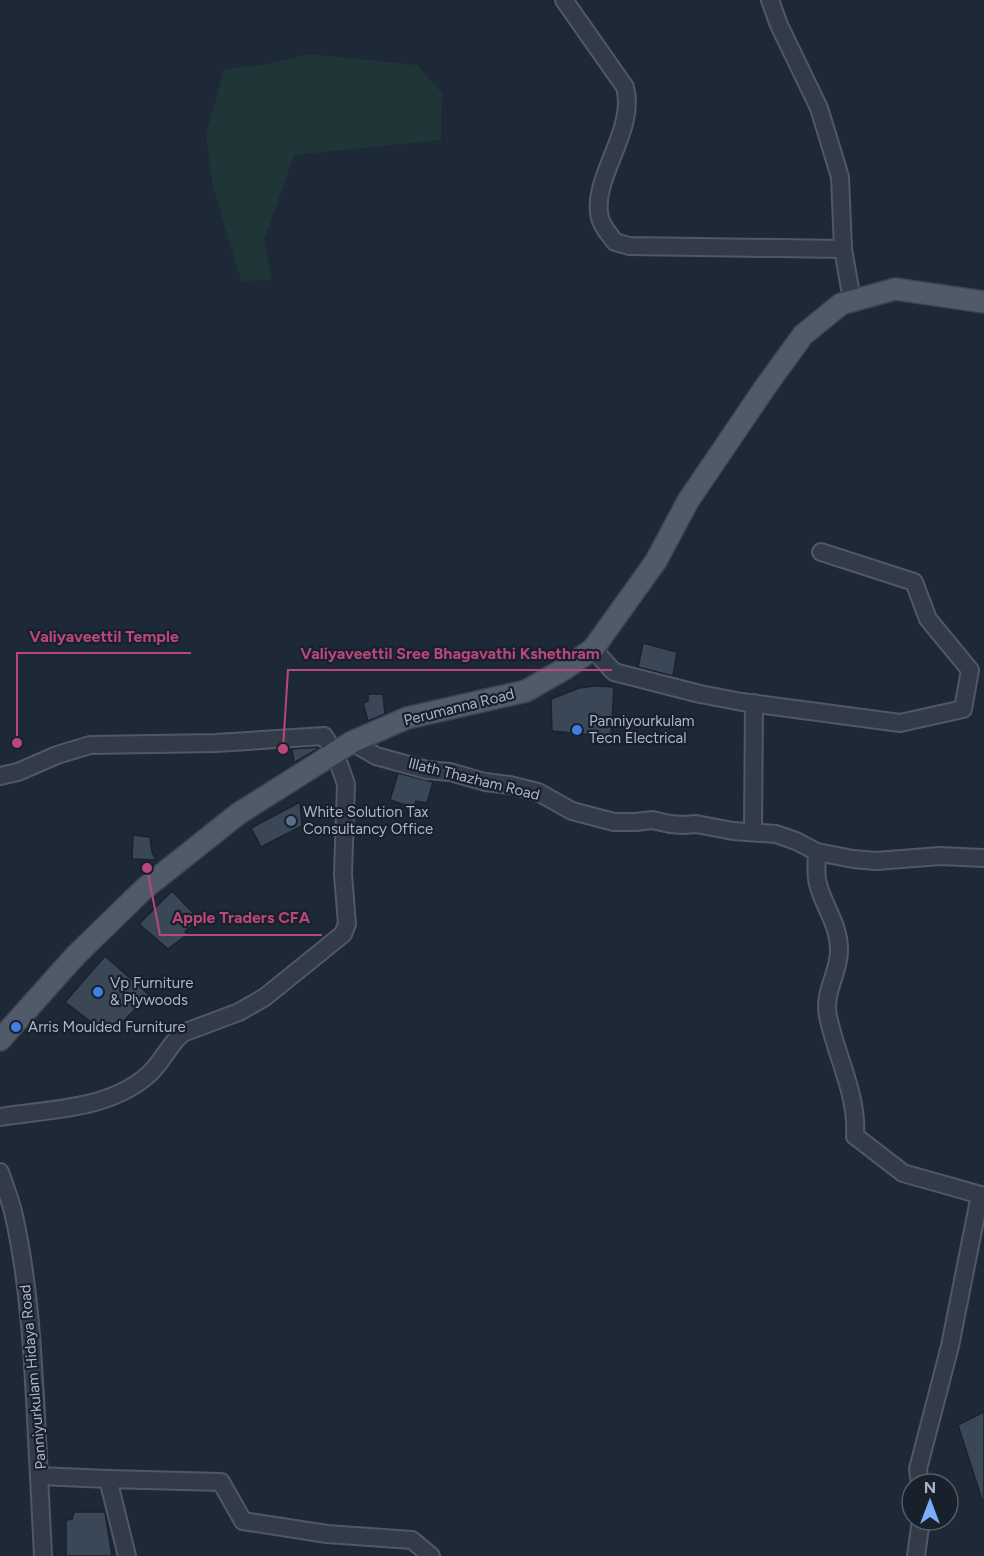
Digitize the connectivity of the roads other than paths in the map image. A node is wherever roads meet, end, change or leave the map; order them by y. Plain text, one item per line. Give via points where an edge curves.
1 (564, 0) edge
2 (770, 0) edge
3 (843, 249) junction
4 (852, 300) junction
5 (984, 302) edge
6 (821, 552) dead end
7 (593, 649) junction
8 (977, 670) edge
9 (754, 703) junction
10 (343, 747) junction
11 (0, 776) edge
12 (753, 832) junction
13 (817, 852) junction
14 (984, 858) edge
15 (0, 1040) edge
16 (0, 1117) edge
17 (0, 1172) edge
18 (982, 1195) edge
19 (918, 1472) edge
20 (39, 1476) junction
21 (108, 1479) junction
22 (919, 1532) edge
23 (44, 1556) edge
24 (127, 1556) edge
25 (431, 1556) edge
26 (916, 1556) edge

1 - 3 street via 625,87 628,99 600,204 600,218 615,242 629,246
2 - 3 street via 819,108 840,177
3 - 4 street
4 - 5 main road, Perumanna Road via 895,289
4 - 7 main road, Perumanna Road via 841,304 803,335 765,386 688,501 656,561
6 - 8 street via 914,582 928,619
7 - 9 street via 614,672
7 - 10 main road, Perumanna Road via 526,691 407,718
8 - 9 street via 963,709 900,723
9 - 12 street
10 - 11 street, Illath Thazham Road via 324,736 90,745
10 - 12 street, Illath Thazham Road via 427,770 538,792 566,809 597,819 652,820
10 - 15 main road, Perumanna Road via 238,814 145,888 76,955
10 - 16 street via 346,792 342,874 347,924 342,934 265,997 239,1012 183,1033 149,1074 130,1088 115,1096 56,1111
12 - 13 street, Illath Thazham Road via 776,834
13 - 14 street, Illath Thazham Road via 876,861 940,856
13 - 18 street via 818,884 837,932 840,951 830,982 828,1013 856,1118 855,1136 903,1173
17 - 20 street, Panniyurkulam Hidaya Road via 14,1214 22,1261
18 - 19 street
20 - 21 street, Panniyurkulam Hidaya Road
20 - 23 street
21 - 24 street
21 - 25 street, Panniyurkulam Hidaya Road via 221,1482 243,1521 327,1534 412,1540
22 - 26 street

